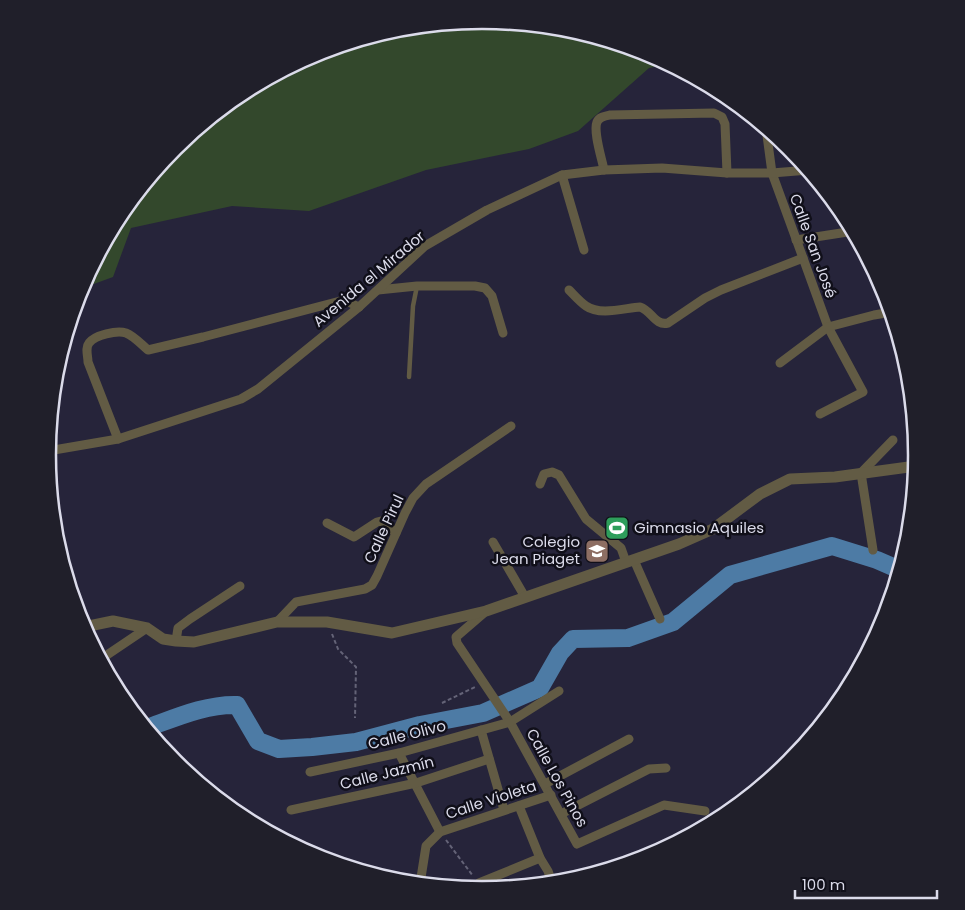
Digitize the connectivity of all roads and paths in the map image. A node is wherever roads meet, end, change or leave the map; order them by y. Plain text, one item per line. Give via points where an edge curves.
1 (767, 138) edge
2 (604, 170) junction
3 (800, 171) edge
4 (727, 173) junction
5 (772, 174) junction
6 (562, 175) junction
7 (846, 232) edge
8 (796, 240) junction
9 (584, 250) dead end
10 (803, 258) junction
11 (418, 286) junction
12 (378, 290) junction
13 (569, 290) dead end
14 (359, 307) junction
15 (884, 313) edge
16 (828, 327) junction
17 (503, 333) dead end
18 (780, 363) dead end
19 (409, 377) dead end
20 (820, 414) dead end
21 (511, 426) dead end
22 (118, 439) junction
23 (893, 440) dead end
24 (56, 450) edge
25 (909, 467) edge
26 (861, 473) junction
27 (540, 484) dead end
28 (327, 523) dead end
29 (396, 533) junction
30 (493, 542) dead end
31 (874, 550) dead end
32 (630, 561) junction
33 (240, 586) dead end
34 (525, 597) junction
35 (486, 611) junction
36 (660, 619) dead end
37 (277, 622) junction
38 (327, 622) junction
39 (92, 626) edge
40 (147, 628) junction
41 (176, 641) junction
42 (106, 655) edge
43 (483, 682) junction
44 (559, 691) dead end
45 (442, 703) dead end
46 (355, 718) dead end
47 (511, 724) junction
48 (481, 730) junction
49 (629, 739) dead end
50 (399, 753) junction
51 (489, 759) junction
52 (666, 768) dead end
53 (310, 772) dead end
54 (416, 783) junction
55 (544, 784) junction
56 (551, 795) junction
57 (519, 806) junction
58 (291, 810) dead end
59 (504, 810) junction
60 (705, 811) dead end
61 (561, 814) junction
62 (440, 832) junction
63 (540, 858) junction
64 (550, 876) edge
65 (421, 877) edge
66 (472, 881) edge
67 (488, 881) edge

1 - 5 street, Calle San José
2 - 4 street, Avenida el Mirador via 662,168
2 - 4 street via 596,129 601,117 714,113 722,117 725,124
2 - 6 street, Avenida el Mirador
3 - 5 street, Avenida el Mirador
4 - 5 street, Avenida el Mirador
5 - 8 street, Calle San José
6 - 9 street
6 - 12 street, Avenida el Mirador via 487,210 425,246
7 - 8 street
8 - 10 street, Calle San José
10 - 13 street via 721,290 662,325 645,308 594,310
10 - 16 street, Calle San José
11 - 12 street
11 - 17 street via 485,288 492,296
11 - 19 lane via 413,306
12 - 14 street, Avenida el Mirador
14 - 22 street, Avenida el Mirador via 258,390 240,399
14 - 22 street via 344,300 148,350 126,333 115,332 95,338 87,348 88,362
15 - 16 street
16 - 18 street
16 - 20 street, Calle San José via 863,392
21 - 29 street, Calle Pirul via 426,484 413,498
22 - 24 street, Avenida el Mirador
23 - 26 street
25 - 26 street
26 - 31 street
26 - 32 street via 790,479 760,494 713,529
27 - 32 street via 544,474 552,472 559,475 586,519 621,548
28 - 29 street via 354,538 381,521
29 - 37 street, Calle Pirul via 372,585 355,592 296,602
30 - 34 street
32 - 34 street
32 - 36 street
33 - 41 street via 178,628
34 - 35 street
35 - 38 street via 392,633
35 - 43 street, Calle Los Pinos via 456,638
37 - 38 street
37 - 41 street via 194,642
38 - 46 path via 338,649 356,667
39 - 40 street via 113,622
40 - 41 street via 164,639
40 - 42 street
43 - 45 path
43 - 47 street, Calle Los Pinos
44 - 47 street, Calle Olivo
47 - 48 street, Calle Olivo
47 - 55 street, Calle Los Pinos
48 - 50 street, Calle Olivo
48 - 51 street
49 - 55 street
50 - 53 street, Calle Olivo
50 - 54 street
51 - 54 street, Calle Jazmín
51 - 59 street
52 - 61 street via 649,769
54 - 58 street, Calle Jazmín
54 - 62 street
55 - 56 street, Calle Los Pinos
56 - 57 street, Calle Violeta
56 - 61 street, Calle Los Pinos
57 - 59 street, Calle Violeta
57 - 63 street
59 - 62 street, Calle Violeta
60 - 61 street, Calle Los Pinos via 664,806 577,844
62 - 65 street via 426,846
62 - 66 path
63 - 64 street
63 - 67 street

